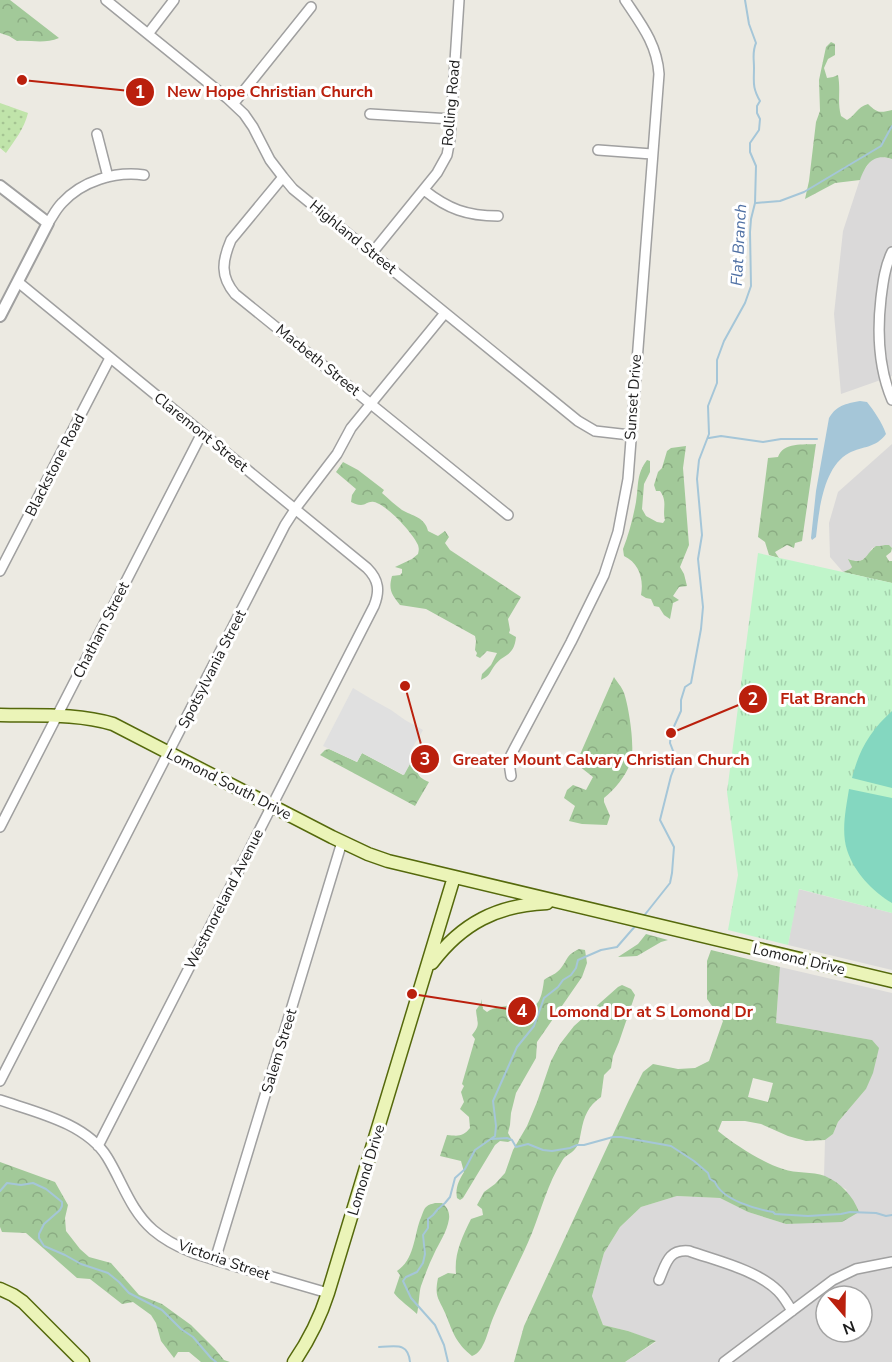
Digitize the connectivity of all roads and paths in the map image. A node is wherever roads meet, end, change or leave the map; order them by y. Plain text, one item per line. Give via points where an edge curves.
1 (106, 0) edge
2 (174, 0) edge
3 (459, 0) edge
4 (625, 0) edge
5 (311, 7) dead end
6 (148, 34) junction
7 (234, 103) junction
8 (370, 114) dead end
9 (451, 119) junction
10 (97, 134) dead end
11 (598, 150) dead end
12 (652, 154) junction
13 (144, 175) dead end
14 (108, 177) junction
15 (282, 177) junction
16 (0, 186) edge
17 (424, 189) junction
18 (498, 216) dead end
19 (48, 223) junction
20 (892, 252) edge
21 (372, 253) junction
22 (18, 282) junction
23 (445, 313) junction
24 (0, 316) edge
25 (110, 358) junction
26 (892, 400) edge
27 (371, 403) junction
28 (202, 433) junction
29 (630, 435) junction
30 (295, 509) junction
31 (508, 515) dead end
32 (0, 571) edge
33 (378, 587) joint
34 (0, 716) edge
35 (56, 717) junction
36 (168, 753) junction
37 (511, 776) dead end
38 (272, 806) junction
39 (0, 827) edge
40 (342, 842) junction
41 (454, 877) junction
42 (566, 904) junction
43 (426, 972) junction
44 (892, 981) edge
45 (0, 1081) edge
46 (0, 1100) edge
47 (98, 1146) junction
48 (215, 1260) junction
49 (892, 1262) edge
50 (659, 1280) dead end
51 (0, 1289) edge
52 (328, 1293) junction
53 (792, 1311) junction
54 (83, 1362) edge
55 (294, 1362) edge
56 (724, 1362) edge

1 - 6 street, Highland Street
2 - 6 street
3 - 9 street, Rolling Road
4 - 12 street, Sunset Drive via 652,42 657,60
5 - 7 street
6 - 7 street, Highland Street
7 - 15 street, Highland Street
8 - 9 street
9 - 17 street, Rolling Road via 447,155
10 - 14 street
11 - 12 street
12 - 29 street, Sunset Drive
13 - 14 street
14 - 19 street via 69,197
15 - 21 street, Highland Street
15 - 27 street, Macbeth Street via 231,240 224,260 226,281 235,294
16 - 19 street
17 - 18 street via 459,211
17 - 21 street, Rolling Road
19 - 22 street
20 - 26 street via 883,283 878,338
21 - 23 street, Highland Street
22 - 24 street
22 - 25 street, Claremont Street
23 - 27 street, Spotsylvania Street
23 - 29 street, Highland Street via 578,422 595,431
25 - 28 street, Claremont Street
25 - 32 street, Blackstone Road
27 - 30 street, Spotsylvania Street
27 - 31 street, Macbeth Street
28 - 30 street, Claremont Street
28 - 35 street, Chatham Street
29 - 37 street, Sunset Drive via 624,503 604,575 511,755
30 - 33 street, Claremont Street via 367,568
30 - 36 street, Spotsylvania Street
33 - 38 street, Westmoreland Avenue via 374,606
34 - 35 main road, Lomond South Drive
35 - 36 main road, Lomond South Drive via 100,720
35 - 39 street, Chatham Street
36 - 38 main road, Lomond South Drive
36 - 45 street, Spotsylvania Street
38 - 40 main road, Lomond South Drive
38 - 47 street, Westmoreland Avenue
40 - 41 main road, Lomond South Drive via 378,858
40 - 48 street, Salem Street
41 - 42 main road, Lomond Drive
41 - 43 main road, Lomond Drive
42 - 43 main road, Lomond Drive via 519,906 488,915 458,936
42 - 44 main road, Lomond Drive
43 - 52 main road, Lomond Drive
46 - 47 street, Victoria Street via 70,1125
47 - 48 street, Victoria Street via 144,1222 179,1247
48 - 52 street, Victoria Street
49 - 53 street via 843,1275
50 - 53 street via 672,1255 689,1251 764,1280 778,1291
51 - 54 main road via 23,1302
52 - 55 main road, Lomond Drive via 312,1334
53 - 56 street

